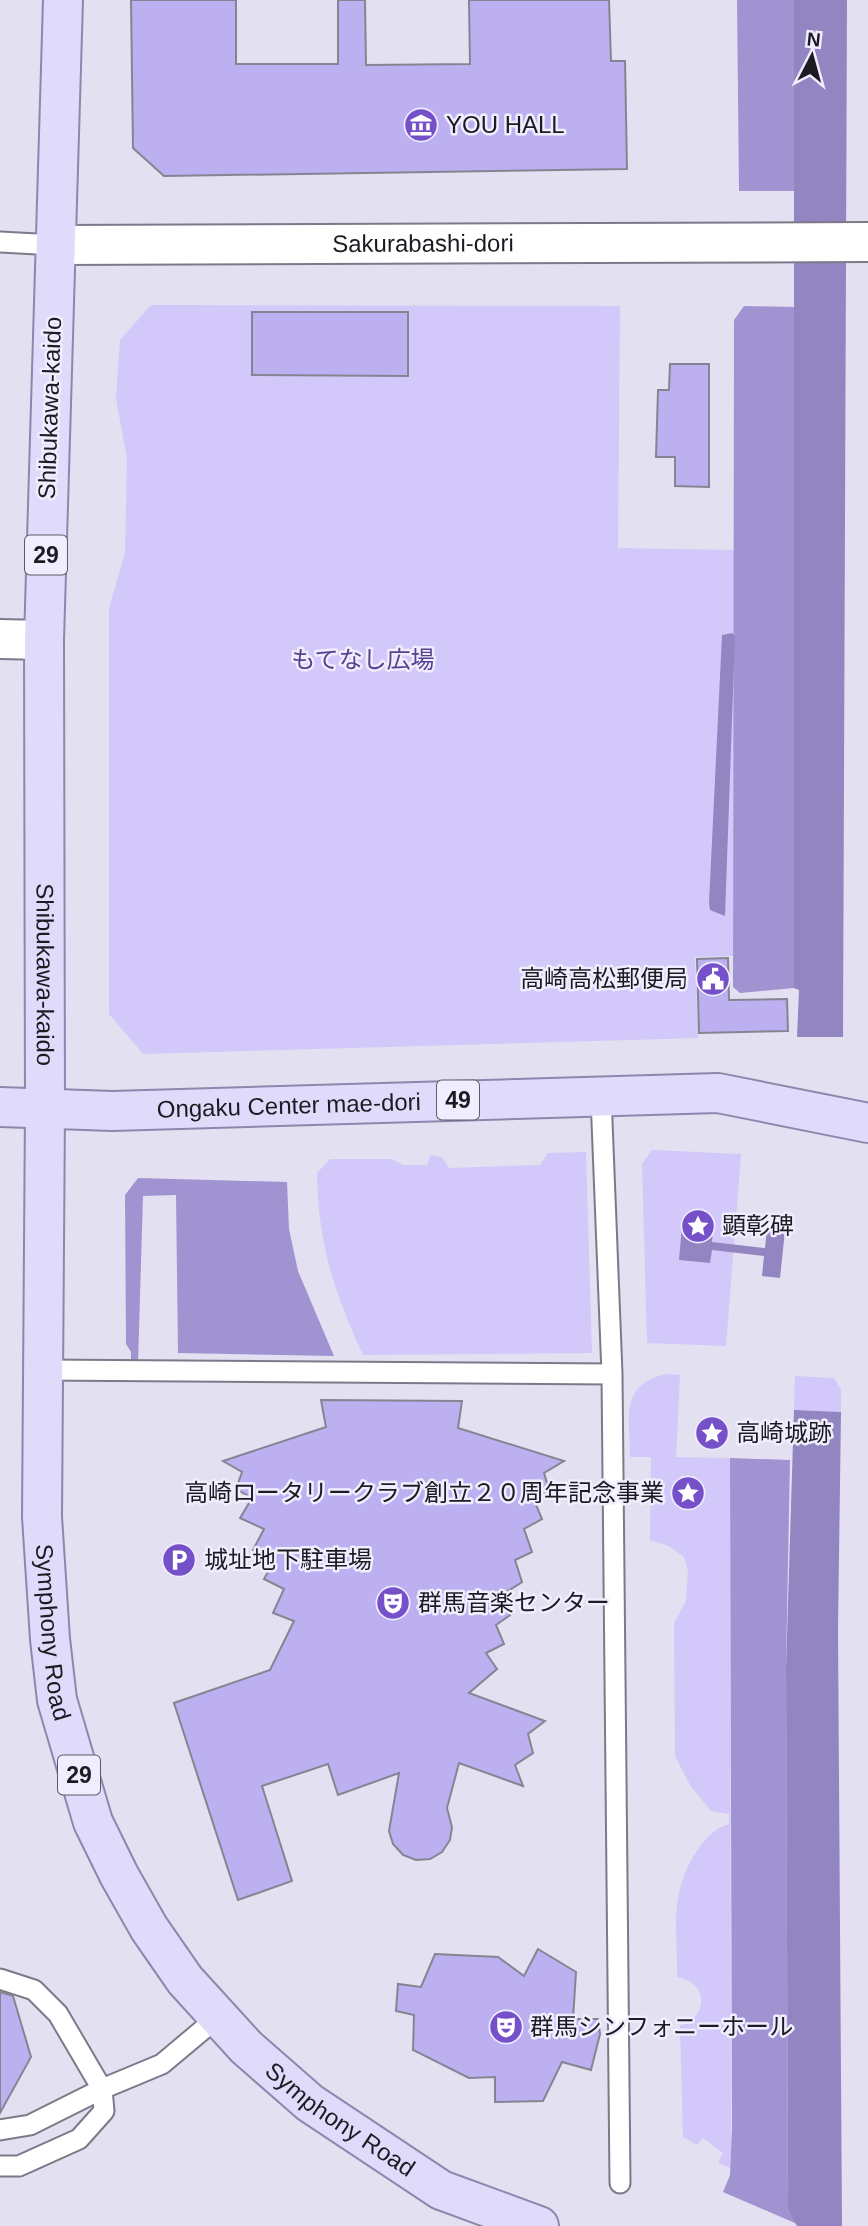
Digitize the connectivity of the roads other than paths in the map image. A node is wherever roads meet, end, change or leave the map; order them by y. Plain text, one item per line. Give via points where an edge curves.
1 (63, 0) edge
2 (0, 242) edge
3 (858, 242) edge
4 (55, 245) junction
5 (0, 639) edge
6 (44, 640) junction
7 (601, 1096) junction
8 (0, 1107) edge
9 (45, 1110) junction
10 (868, 1123) edge
11 (43, 1370) junction
12 (612, 1374) junction
13 (0, 1979) edge
14 (218, 2017) junction
15 (102, 2089) junction
16 (0, 2130) edge
17 (0, 2166) edge
18 (620, 2183) dead end
19 (483, 2216) edge
20 (539, 2226) edge

1 - 4 main road, Shibukawa-kaido / 29
2 - 4 lane
3 - 4 street, Sakurabashi-dori
4 - 6 main road, Shibukawa-kaido / 29
5 - 6 street
6 - 9 main road, Shibukawa-kaido / 29
7 - 9 main road, Ongaku Center mae-dori / 49
7 - 10 main road, Ongaku Center mae-dori / 49 via 718,1093
7 - 12 lane
8 - 9 main road, Ongaku Center mae-dori / 49
9 - 11 main road, Symphony Road / 29
11 - 12 lane
11 - 14 main road, Symphony Road / 29 via 42,1517 57,1700 93,1822 119,1875 156,1939
12 - 18 lane
13 - 15 lane via 34,1990 58,2014
14 - 15 lane via 162,2064
14 - 19 main road, Symphony Road / 29 via 246,2048 310,2103
15 - 16 lane via 30,2125
15 - 17 lane via 104,2111 79,2139 19,2166
19 - 20 main road, Symphony Road / 29

